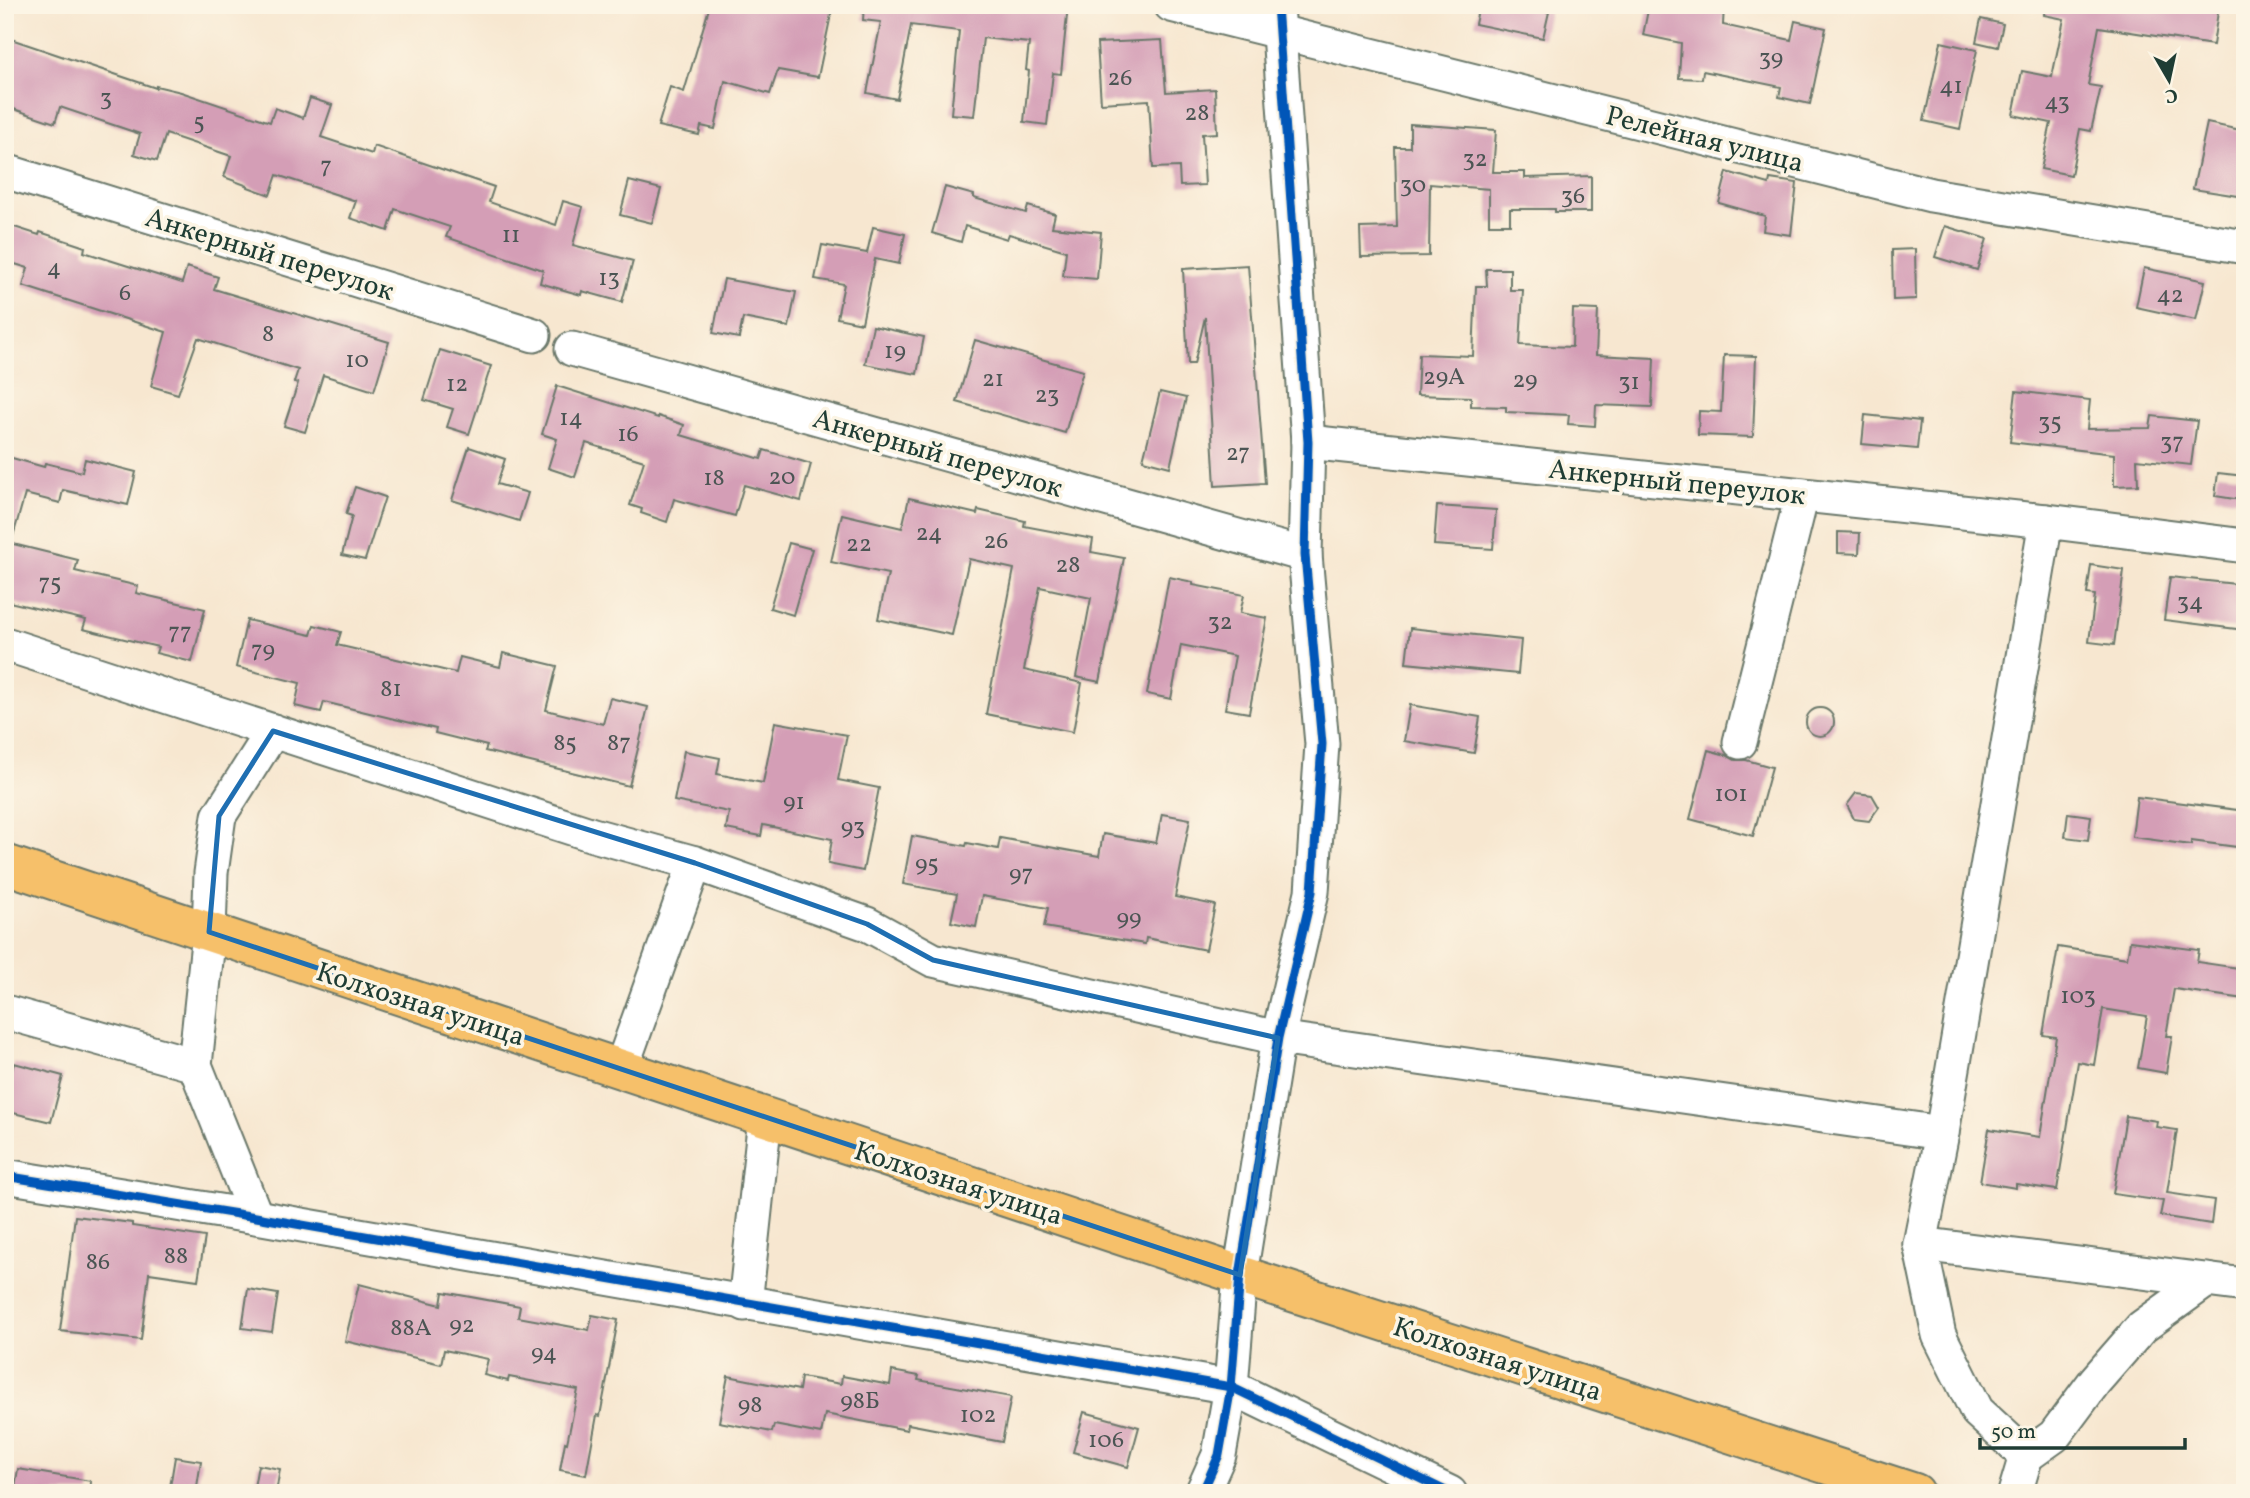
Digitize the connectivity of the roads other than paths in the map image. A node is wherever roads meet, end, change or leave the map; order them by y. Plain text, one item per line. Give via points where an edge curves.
1 (1171, 5) edge
2 (1278, 18) edge
3 (5, 171) edge
4 (2245, 247) edge
5 (534, 335) dead end
6 (572, 349) dead end
7 (1308, 442) junction
8 (1802, 495) junction
9 (2046, 521) junction
10 (2245, 546) edge
11 (1305, 555) junction
12 (5, 644) edge
13 (273, 731) junction
14 (1740, 742) dead end
15 (695, 863) junction
16 (5, 864) edge
17 (209, 932) junction
18 (5, 1012) edge
19 (1278, 1038) junction
20 (195, 1065) junction
21 (621, 1069) junction
22 (765, 1117) junction
23 (1942, 1133) junction
24 (5, 1176) edge
25 (256, 1217) junction
26 (1920, 1244) junction
27 (1240, 1275) junction
28 (2207, 1280) junction
29 (2245, 1285) edge
30 (745, 1304) junction
31 (1231, 1387) junction
32 (2026, 1455) junction
33 (1202, 1493) edge
34 (1450, 1493) edge
35 (1915, 1493) edge
36 (2015, 1493) edge

1 - 2 street, Релейная улица
2 - 4 street, Релейная улица via 1931,195
2 - 7 street
3 - 5 street, Анкерный переулок
6 - 11 street, Анкерный переулок
7 - 8 street, Анкерный переулок
7 - 11 street
8 - 9 street, Анкерный переулок
8 - 14 street
9 - 10 street, Анкерный переулок
9 - 23 street
11 - 19 street via 1322,744 1311,892
12 - 13 street
13 - 15 street via 593,835
13 - 17 street via 219,816
15 - 19 street via 867,924 933,960
15 - 21 street
16 - 17 main road, Колхозная улица
17 - 20 street
17 - 21 main road, Колхозная улица
18 - 20 street
19 - 23 street
19 - 27 street
20 - 25 street
21 - 22 main road, Колхозная улица
22 - 27 main road, Колхозная улица
22 - 30 street
23 - 26 street
24 - 25 street
25 - 30 street
26 - 28 street
26 - 32 street via 1939,1335 1977,1410
27 - 31 street
27 - 35 main road, Колхозная улица
28 - 29 street
28 - 32 street via 2142,1327 2054,1436
30 - 31 street
31 - 33 street via 1219,1455
31 - 34 street
32 - 36 street

